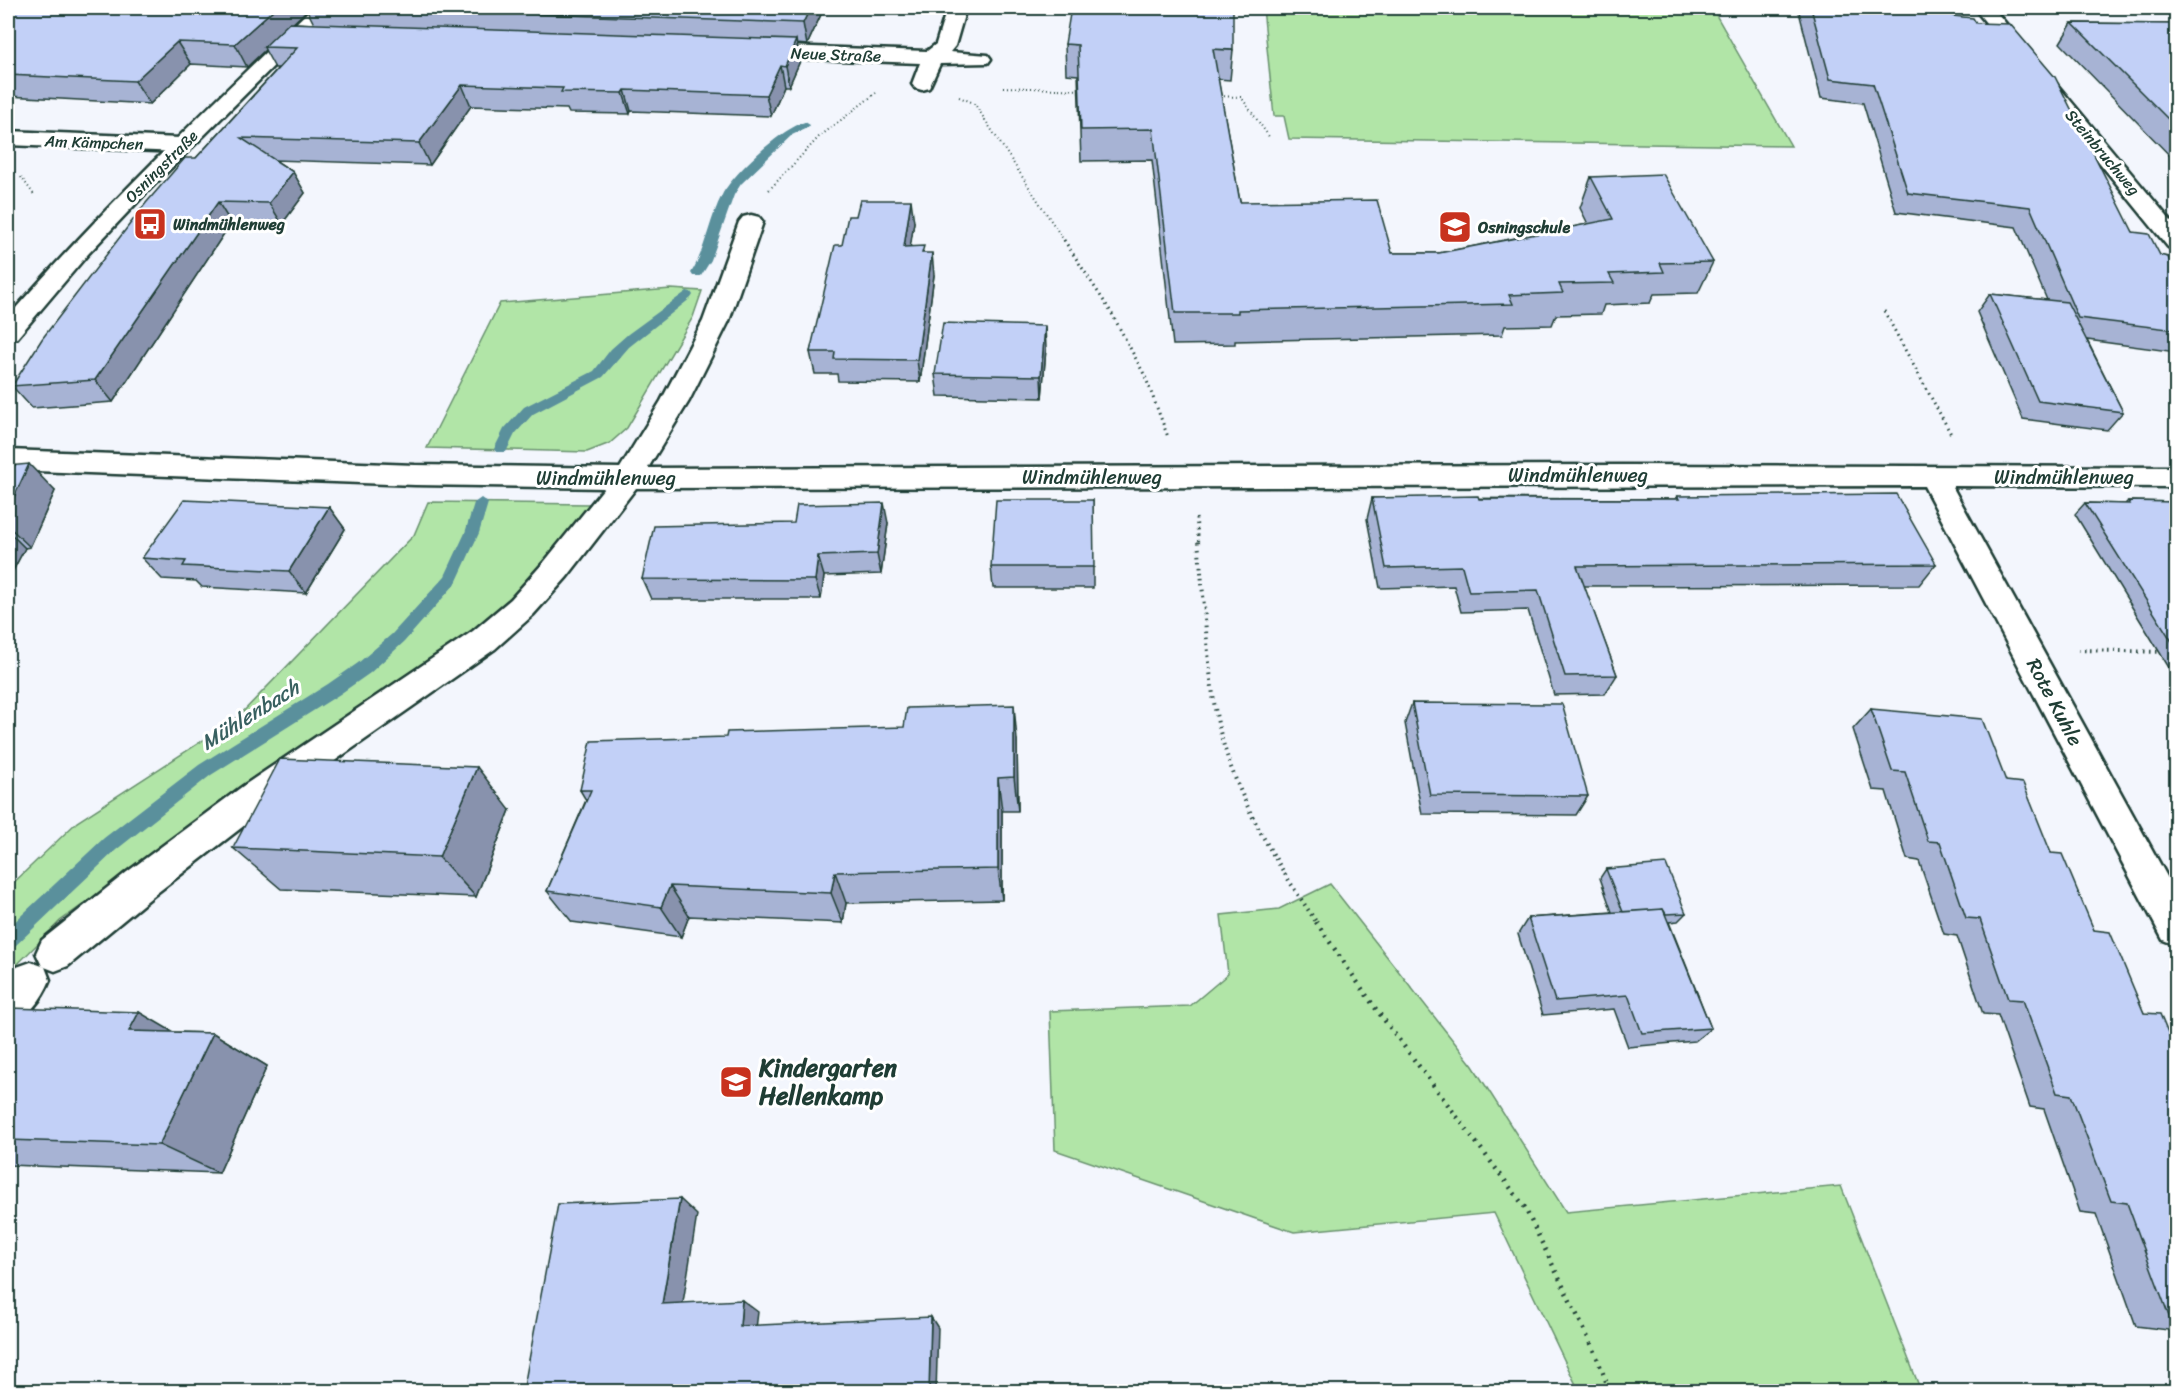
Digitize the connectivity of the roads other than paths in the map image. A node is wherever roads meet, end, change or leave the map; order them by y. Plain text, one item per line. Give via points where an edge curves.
1 (322, 8) edge
2 (956, 8) edge
3 (1983, 8) edge
4 (295, 34) junction
5 (319, 36) edge
6 (731, 50) edge
7 (932, 57) junction
8 (981, 59) dead end
9 (922, 84) road end
10 (8, 138) edge
11 (180, 145) junction
12 (751, 222) road end
13 (2176, 242) edge
14 (8, 332) edge
15 (8, 460) edge
16 (1933, 477) junction
17 (2176, 477) edge
18 (628, 478) junction
19 (2176, 928) edge
20 (31, 980) edge

1 - 4 street, Osningstraße
2 - 7 street via 945,46
3 - 13 street, Steinbruchweg
4 - 5 street
4 - 11 street, Osningstraße
6 - 7 street, Neue Straße
7 - 8 street, Neue Straße
7 - 9 street
10 - 11 street, Am Kämpchen
11 - 14 street, Osningstraße via 80,249
12 - 18 street via 716,321 675,401
15 - 18 street, Windmühlenweg via 415,476
16 - 17 street, Windmühlenweg
16 - 18 street, Windmühlenweg
16 - 19 street, Rote Kuhle
18 - 20 street via 556,569 522,607 484,640 255,798 140,884

